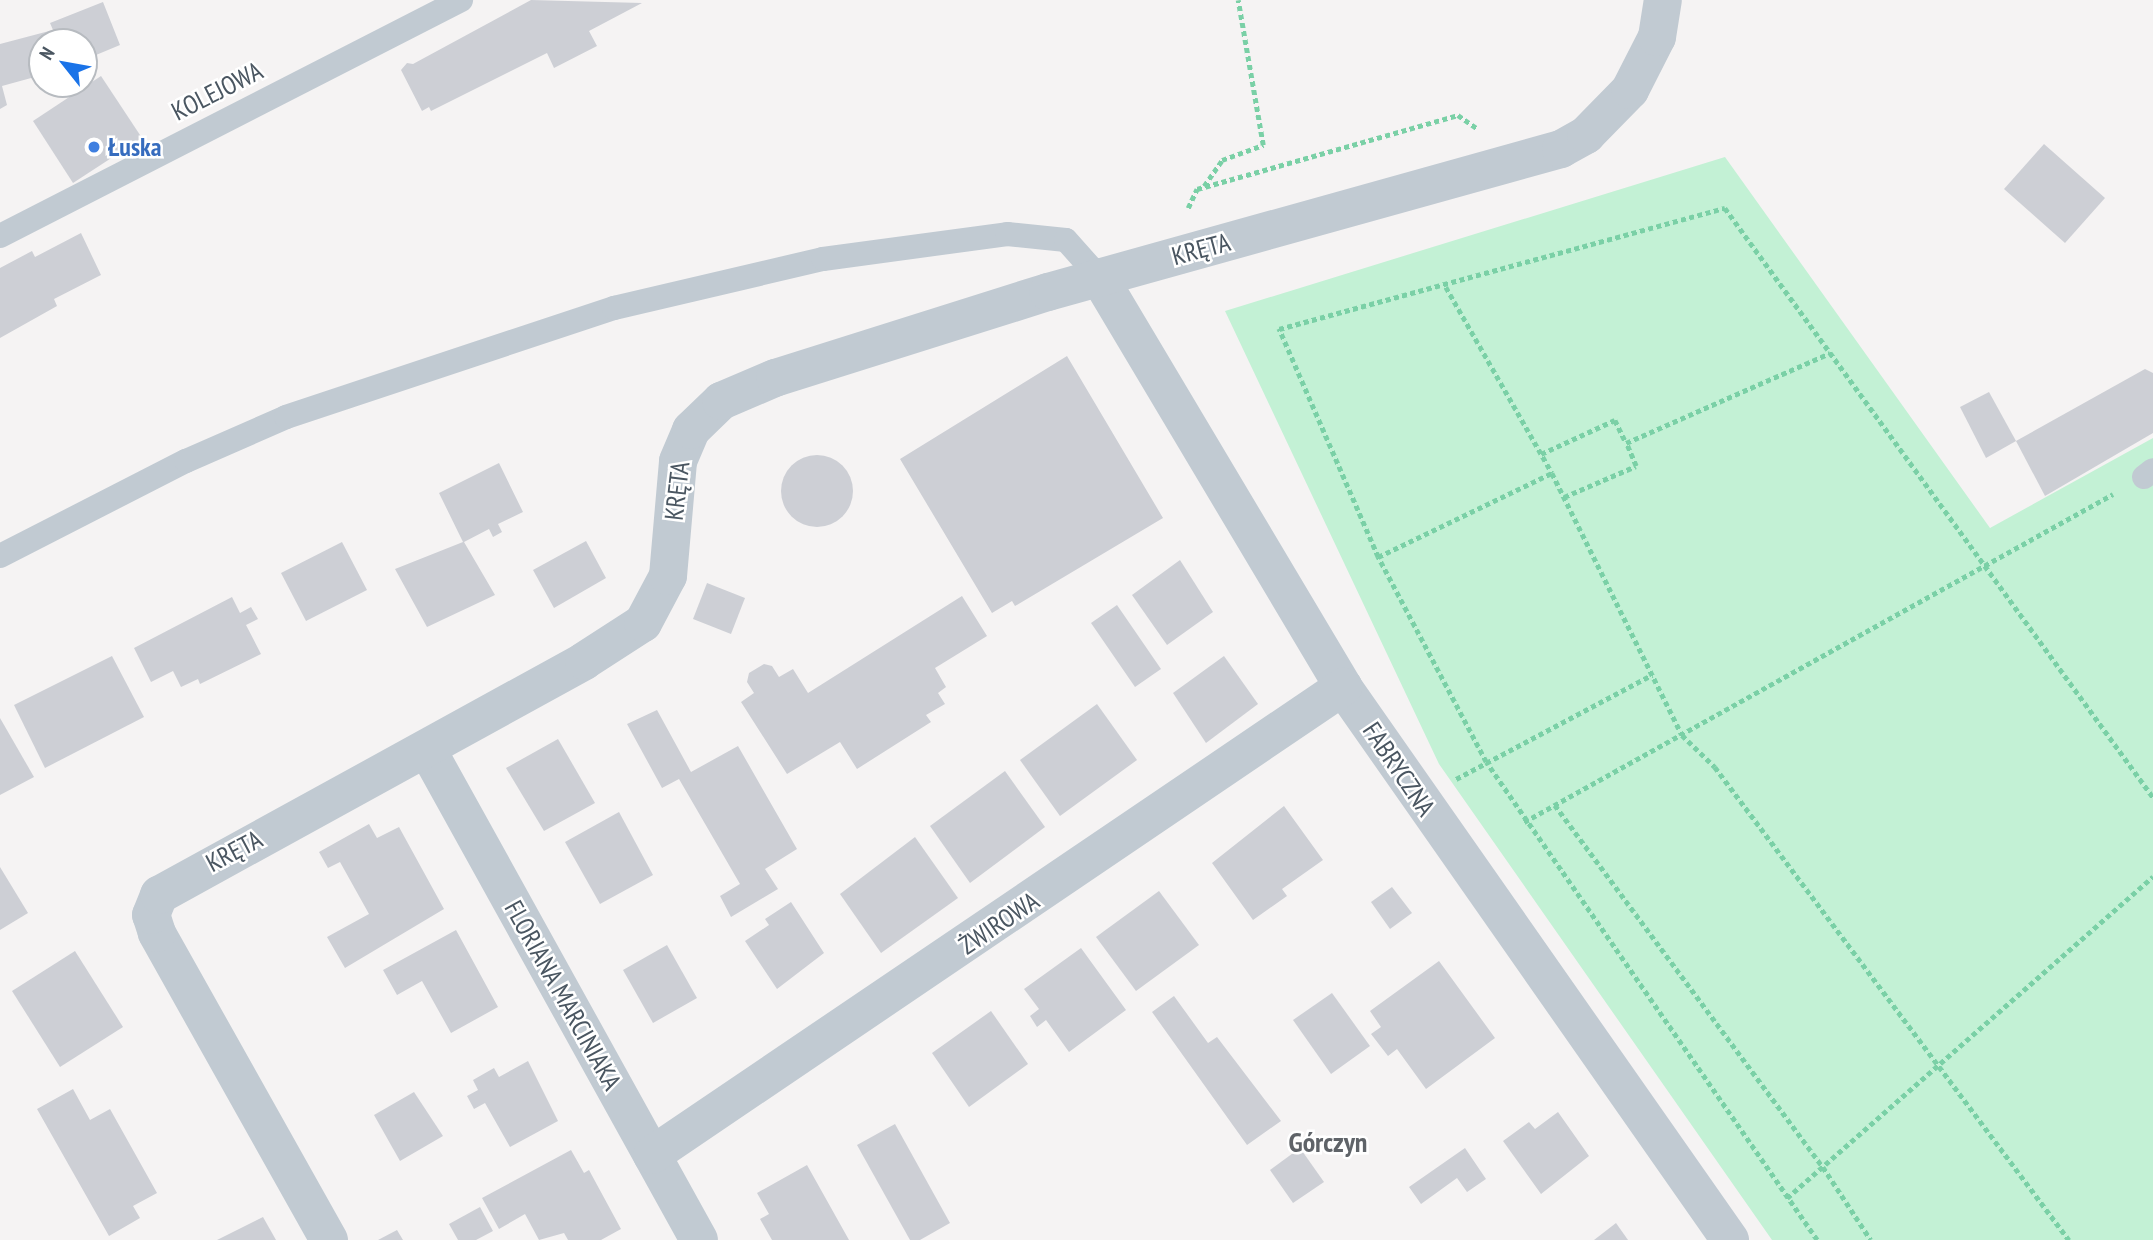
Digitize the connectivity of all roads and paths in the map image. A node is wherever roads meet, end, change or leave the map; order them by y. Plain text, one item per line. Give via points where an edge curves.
1 (461, 0) edge
2 (1238, 0) edge
3 (1662, 0) edge
4 (1484, 133) dead end
5 (1203, 187) junction
6 (1185, 214) dead end
7 (0, 236) edge
8 (1099, 277) junction
9 (1446, 287) junction
10 (1830, 353) junction
11 (1626, 443) junction
12 (1541, 454) junction
13 (1552, 473) junction
14 (2149, 473) edge
15 (1564, 498) junction
16 (0, 556) edge
17 (1378, 557) junction
18 (1984, 568) junction
19 (1652, 675) junction
20 (1343, 687) junction
21 (1682, 735) junction
22 (427, 749) junction
23 (1486, 762) junction
24 (1450, 782) dead end
25 (2153, 797) edge
26 (1555, 805) junction
27 (1524, 822) junction
28 (2153, 876) edge
29 (1940, 1063) junction
30 (652, 1155) junction
31 (1823, 1167) junction
32 (1787, 1198) junction
33 (329, 1240) edge
34 (699, 1240) edge
35 (1730, 1240) edge
36 (1816, 1240) edge
37 (1871, 1240) edge
38 (2069, 1240) edge

1 - 7 lane, KOLEJOWA
2 - 5 path via 1264,145 1222,160
3 - 8 street, KRĘTA via 1657,37 1630,90 1586,135 1561,149
4 - 5 path via 1458,115
5 - 6 path via 1197,189
8 - 16 lane via 1066,240 1007,234 823,259 614,308 286,417 186,461
8 - 20 street, FABRYCZNA
8 - 22 street, KRĘTA via 775,378 721,401 691,430 678,461 668,576 643,623
9 - 10 path via 1725,208
9 - 12 path
9 - 17 path via 1279,329
10 - 11 path
10 - 18 path
11 - 12 path via 1615,420
11 - 15 path via 1636,466
12 - 13 path
13 - 15 path
13 - 17 path
14 - 18 path
15 - 19 path
17 - 23 path
18 - 21 path
18 - 25 path
19 - 21 path
19 - 23 path
20 - 30 street, ŻWIROWA
20 - 35 street, FABRYCZNA
21 - 26 path
21 - 29 path via 1715,767
22 - 30 street, FLORIANA MARCINIAKA
22 - 33 street, KRĘTA via 181,879 159,895 151,915
23 - 24 path
23 - 27 path
26 - 27 path
26 - 31 path
27 - 32 path
28 - 29 path
29 - 31 path
29 - 38 path
30 - 34 street, FLORIANA MARCINIAKA
31 - 32 path
31 - 37 path
32 - 36 path

